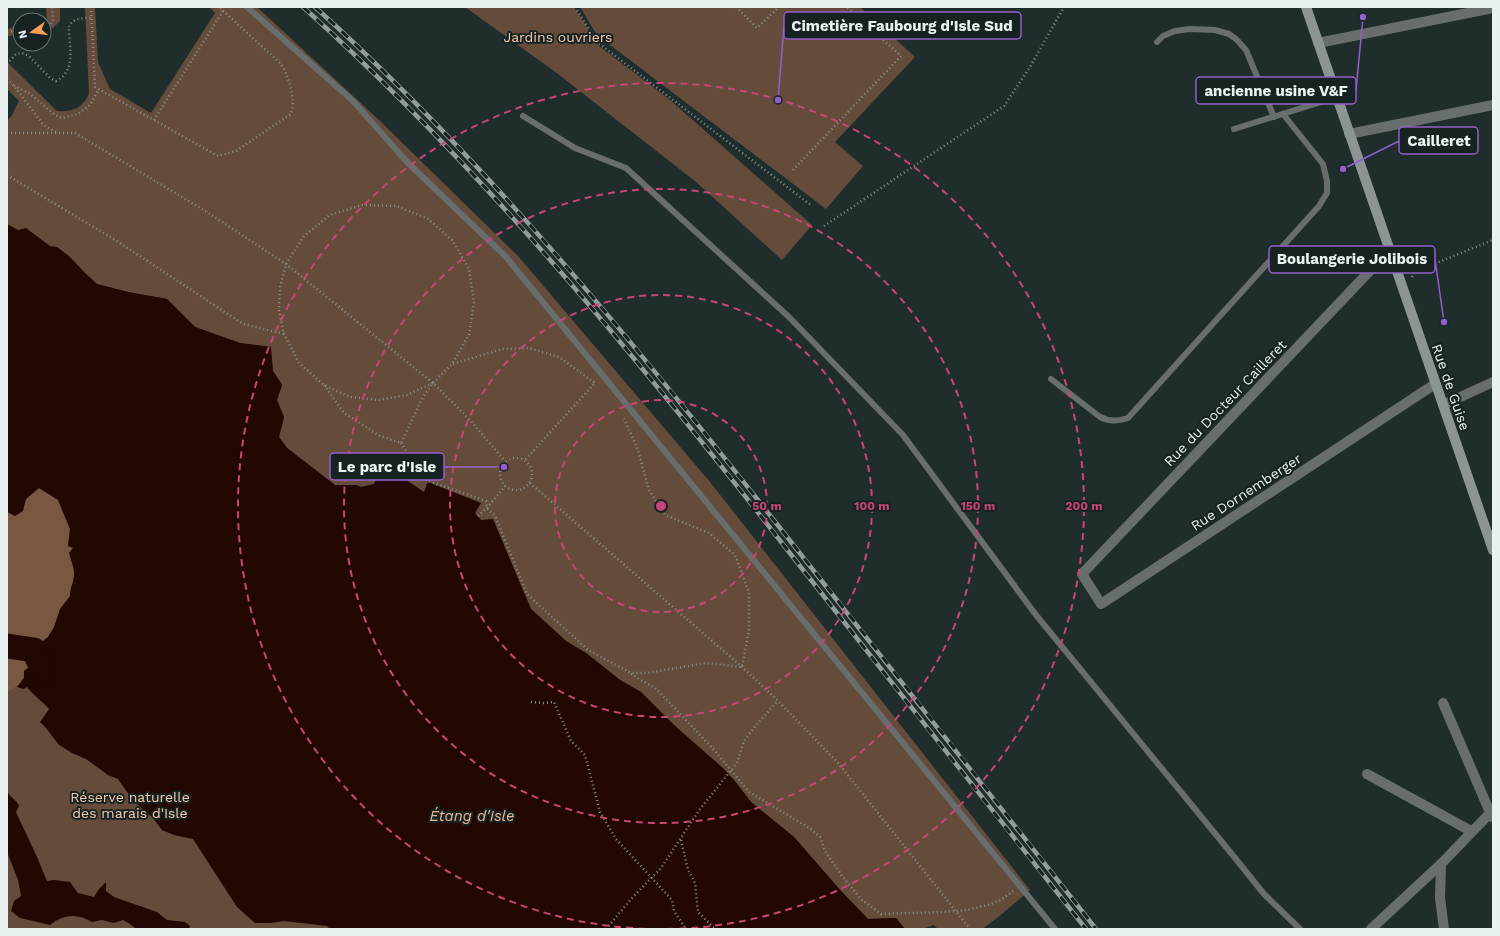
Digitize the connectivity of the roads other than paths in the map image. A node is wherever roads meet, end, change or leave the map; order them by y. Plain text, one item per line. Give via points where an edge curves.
1 (247, 7) edge
2 (1306, 7) edge
3 (1493, 8) edge
4 (1157, 42) dead end
5 (1318, 43) junction
6 (1337, 97) junction
7 (1493, 105) edge
8 (1282, 114) junction
9 (523, 116) dead end
10 (1274, 116) junction
11 (1234, 129) dead end
12 (1349, 134) junction
13 (1391, 255) junction
14 (1051, 379) dead end
15 (1493, 382) edge
16 (1435, 384) junction
17 (1443, 405) junction
18 (1493, 550) edge
19 (1082, 574) joint
20 (1443, 704) dead end
21 (1367, 774) dead end
22 (1492, 814) edge
23 (1471, 831) junction
24 (1441, 864) junction
25 (1055, 929) edge
26 (1300, 929) edge
27 (1371, 929) edge
28 (1444, 929) edge

1 - 25 lane via 353,101 408,163 506,257
2 - 5 main road, Rue de Guise
3 - 5 street
4 - 10 lane via 1175,31 1190,29 1215,30 1229,34 1246,50
5 - 6 main road, Rue de Guise
6 - 8 lane
6 - 12 main road, Rue de Guise
7 - 12 street
8 - 10 lane
8 - 14 lane via 1323,164 1328,180 1327,193 1319,206 1128,418 1117,421 1100,417
9 - 26 lane via 575,148 626,168 789,317 903,435 1036,615 1264,894
10 - 11 lane
12 - 13 main road, Rue de Guise
13 - 16 main road, Rue de Guise
13 - 19 street, Rue du Docteur Cailleret via 1382,258
15 - 17 street
16 - 17 main road, Rue de Guise
16 - 19 street, Rue Dornemberger via 1101,604
17 - 18 main road, Rue de Guise
20 - 22 street
21 - 23 street
22 - 23 street
23 - 24 street
24 - 27 street
24 - 28 street via 1440,898

